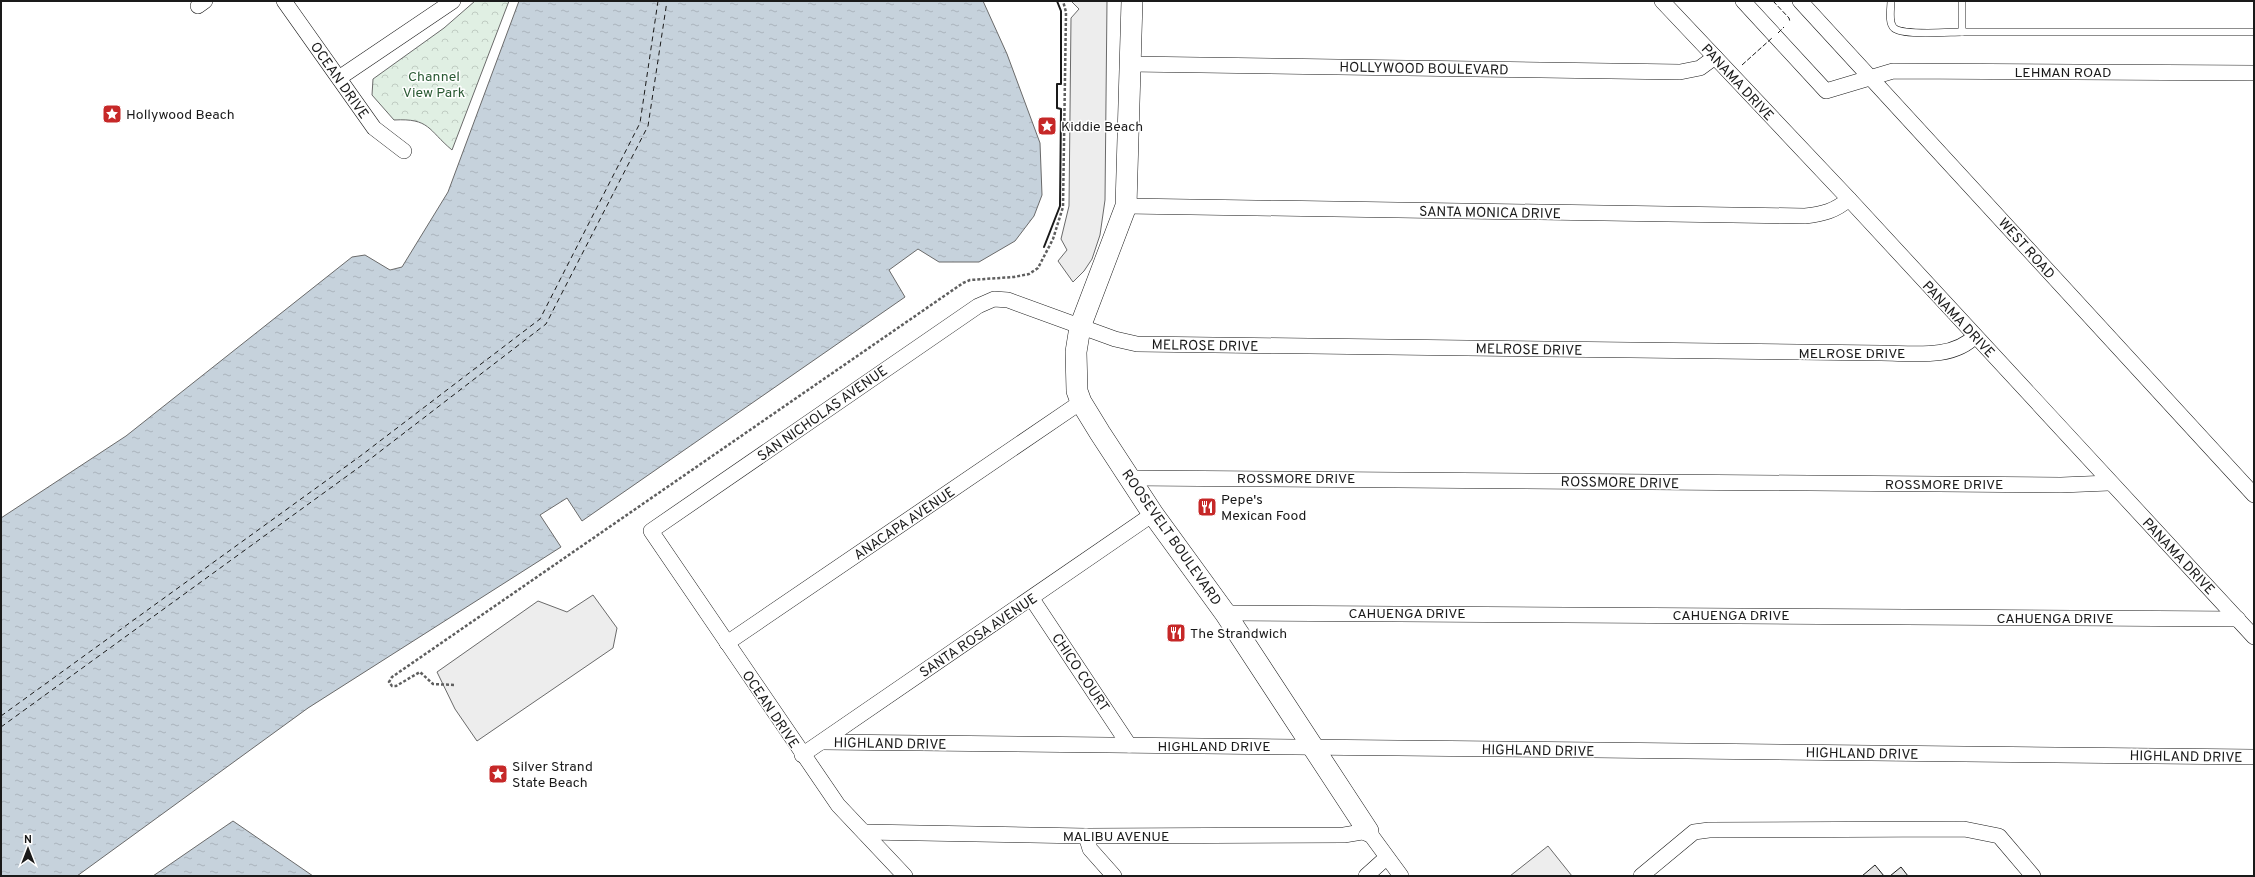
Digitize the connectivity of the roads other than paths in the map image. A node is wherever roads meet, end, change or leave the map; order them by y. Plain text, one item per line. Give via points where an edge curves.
1 (284, 1) edge
2 (453, 1) edge
3 (1132, 1) edge
4 (1662, 1) edge
5 (1744, 1) edge
6 (1800, 1) edge
7 (1891, 1) edge
8 (1962, 1) edge
9 (1962, 32) junction
10 (2254, 32) edge
11 (1715, 57) junction
12 (1130, 64) junction
13 (2254, 73) edge
14 (339, 78) junction
15 (1872, 78) junction
16 (404, 151) dead end
17 (1849, 199) junction
18 (1126, 206) junction
19 (1080, 327) junction
20 (1975, 336) junction
21 (1081, 402) junction
22 (1130, 478) junction
23 (2109, 483) junction
24 (2254, 495) edge
25 (1153, 514) junction
26 (651, 531) joint
27 (1032, 599) junction
28 (1225, 613) junction
29 (2238, 619) junction
30 (2254, 637) edge
31 (727, 644) junction
32 (822, 742) junction
33 (1130, 745) junction
34 (1314, 747) junction
35 (802, 755) junction
36 (2254, 757) edge
37 (1368, 831) junction
38 (864, 832) junction
39 (1086, 836) junction
40 (1386, 858) junction
41 (905, 876) edge
42 (1114, 876) edge
43 (1366, 876) edge
44 (1401, 876) edge
45 (1641, 876) edge
46 (2033, 876) edge

1 - 14 street, OCEAN DRIVE
2 - 14 street
3 - 12 street, ROOSEVELT BOULEVARD
4 - 11 street, PANAMA DRIVE
5 - 15 street, LEHMAN ROAD via 1826,91
6 - 15 street, WEST ROAD
7 - 9 lane via 1891,24 1894,29 1904,32
8 - 9 lane
9 - 10 lane
11 - 12 street, HOLLYWOOD BOULEVARD via 1700,68 1680,72
11 - 17 street, PANAMA DRIVE
12 - 18 street, ROOSEVELT BOULEVARD
13 - 15 street, LEHMAN ROAD via 1893,71
14 - 16 street, OCEAN DRIVE via 374,128
15 - 24 street, WEST ROAD
17 - 18 street, SANTA MONICA DRIVE via 1838,209 1821,215 1804,216
17 - 20 street, PANAMA DRIVE
18 - 19 street, ROOSEVELT BOULEVARD
19 - 20 street, MELROSE DRIVE via 1115,340 1138,344 1874,353 1946,352 1967,345
19 - 21 street, ROOSEVELT BOULEVARD via 1076,352 1076,379
19 - 26 street, SAN NICHOLAS AVENUE via 1008,300 994,299 978,306
20 - 23 street, PANAMA DRIVE
21 - 22 street, ROOSEVELT BOULEVARD
21 - 31 street, ANACAPA AVENUE
22 - 23 street, ROSSMORE DRIVE via 2061,485
22 - 25 street, ROOSEVELT BOULEVARD
23 - 29 street, PANAMA DRIVE
25 - 27 street, SANTA ROSA AVENUE
25 - 28 street, ROOSEVELT BOULEVARD
26 - 31 street, OCEAN DRIVE
27 - 32 street, SANTA ROSA AVENUE
27 - 33 street, CHICO COURT
28 - 29 street, CAHUENGA DRIVE
28 - 34 street, ROOSEVELT BOULEVARD
29 - 30 street, PANAMA DRIVE
31 - 35 street, OCEAN DRIVE
32 - 33 street, HIGHLAND DRIVE
32 - 35 street, SANTA ROSA AVENUE
33 - 34 street, HIGHLAND DRIVE
34 - 36 street, HIGHLAND DRIVE
34 - 37 street, ROOSEVELT BOULEVARD
35 - 38 street, OCEAN DRIVE via 838,805
37 - 39 street, MALIBU AVENUE via 1344,835
37 - 40 street
38 - 39 street, MALIBU AVENUE
38 - 41 street, OCEAN DRIVE
39 - 42 street via 1090,849
40 - 43 street
40 - 44 street
45 - 46 street via 1694,832 1964,829 1999,836

